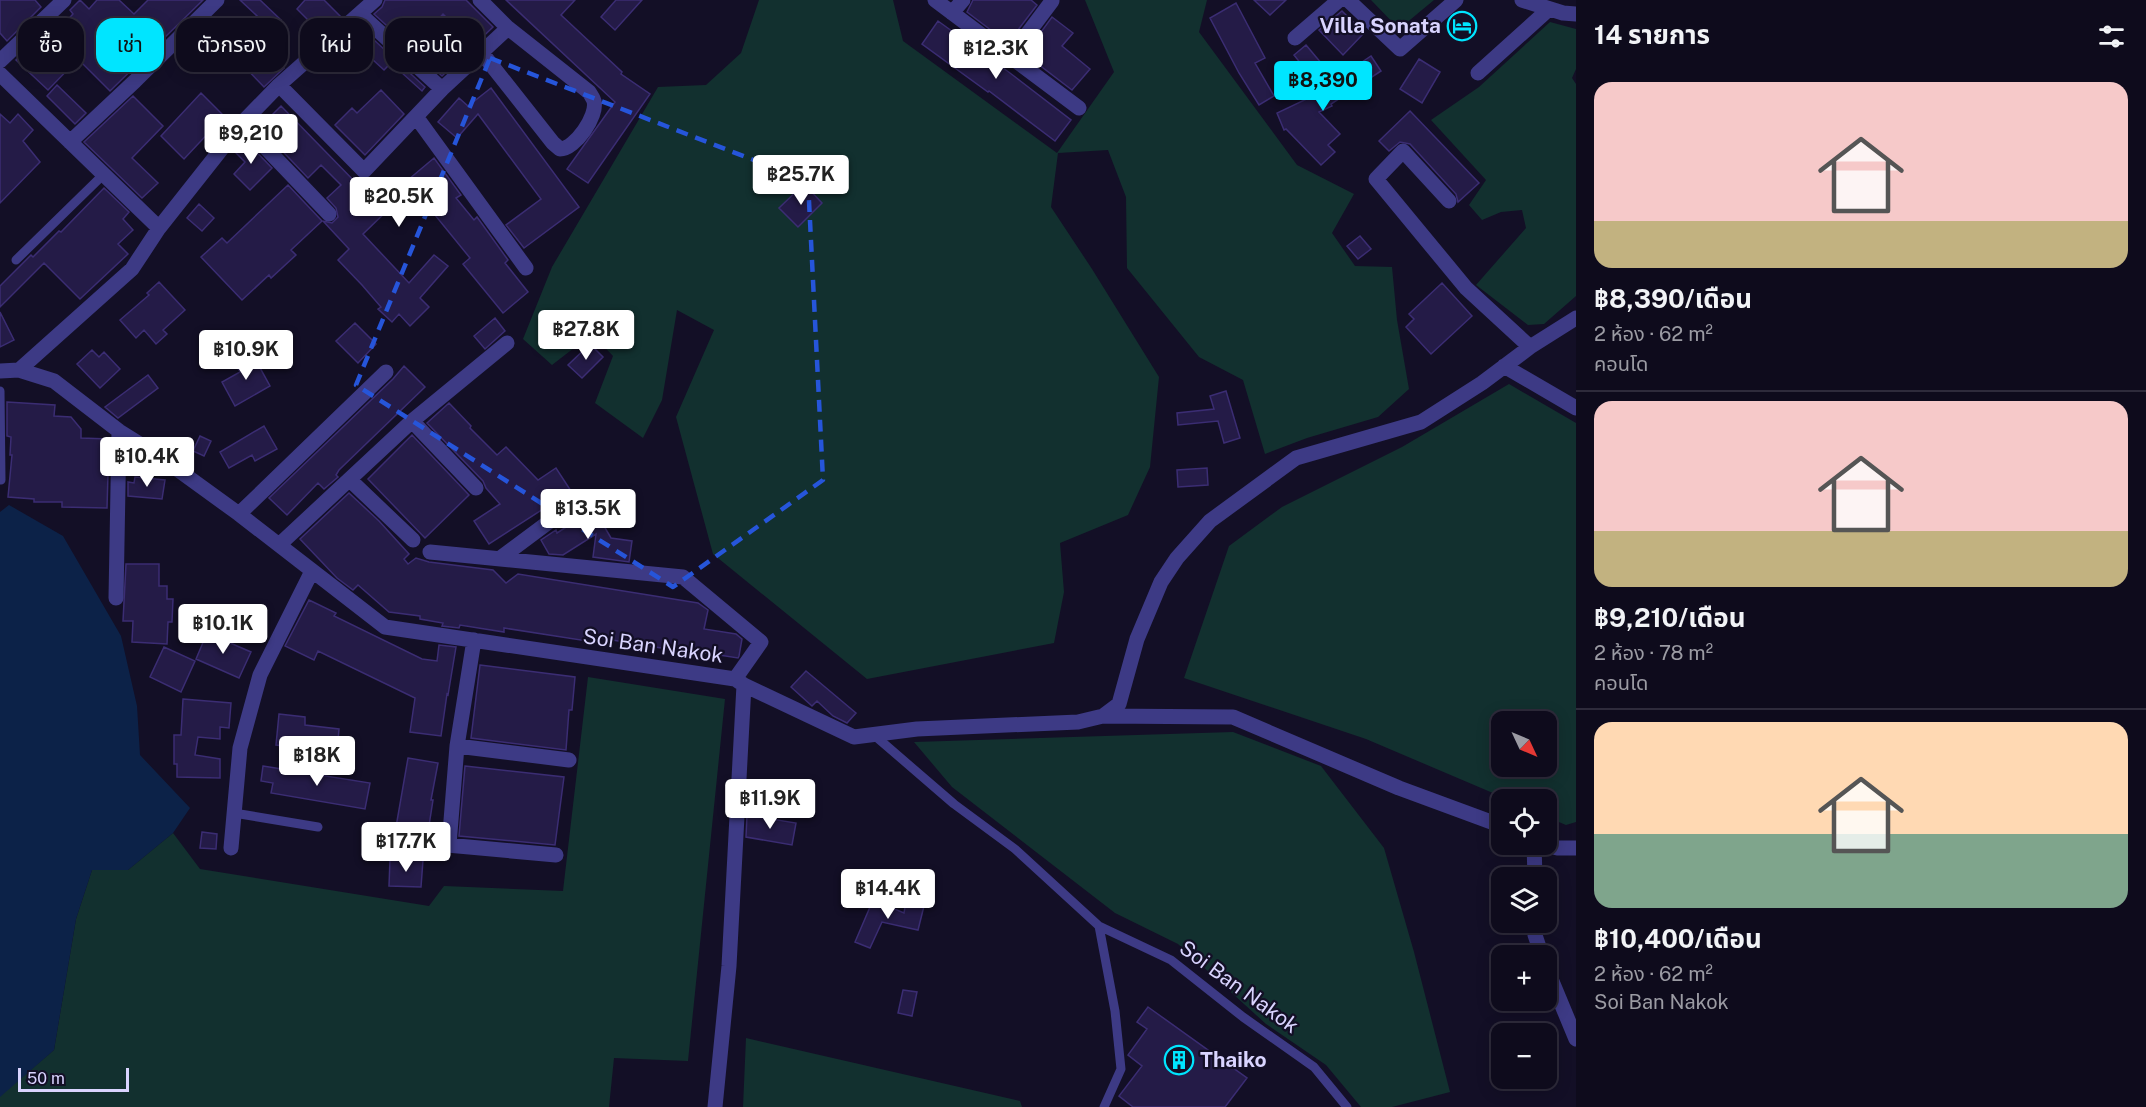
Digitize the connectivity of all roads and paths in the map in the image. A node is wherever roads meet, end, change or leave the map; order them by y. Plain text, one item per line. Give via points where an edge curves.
1 (64, 0) edge
2 (217, 0) edge
3 (375, 0) edge
4 (480, 0) edge
5 (935, 0) edge
6 (963, 0) edge
7 (1339, 0) edge
8 (1348, 0) edge
9 (1456, 0) edge
10 (1522, 0) edge
11 (1052, 1) edge
12 (1549, 9) junction
13 (952, 13) junction
14 (360, 14) junction
15 (1576, 14) edge
16 (508, 28) junction
17 (1294, 38) dead end
18 (484, 51) edge
19 (484, 56) edge
20 (1010, 57) junction
21 (0, 61) edge
22 (461, 72) edge
23 (1478, 72) dead end
24 (0, 74) edge
25 (279, 85) junction
26 (442, 89) junction
27 (1079, 108) dead end
28 (417, 118) junction
29 (242, 123) junction
30 (70, 141) junction
31 (104, 174) junction
32 (1449, 201) dead end
33 (329, 214) dead end
34 (159, 228) junction
35 (16, 260) dead end
36 (526, 268) dead end
37 (1576, 318) edge
38 (507, 342) dead end
39 (1530, 346) junction
40 (1504, 366) junction
41 (19, 370) junction
42 (0, 371) edge
43 (386, 372) dead end
44 (0, 391) edge
45 (1576, 408) edge
46 (412, 421) junction
47 (119, 431) junction
48 (1, 480) edge
49 (350, 480) junction
50 (476, 488) dead end
51 (581, 498) dead end
52 (239, 514) junction
53 (413, 540) dead end
54 (279, 545) junction
55 (430, 552) dead end
56 (499, 559) junction
57 (312, 571) junction
58 (116, 598) dead end
59 (474, 640) junction
60 (739, 682) junction
61 (1103, 716) junction
62 (874, 735) junction
63 (457, 746) junction
64 (568, 760) dead end
65 (234, 813) junction
66 (1491, 822) edge
67 (318, 826) dead end
68 (414, 842) dead end
69 (449, 845) junction
70 (231, 848) dead end
71 (1557, 848) edge
72 (1576, 848) edge
73 (556, 855) dead end
74 (1099, 926) junction
75 (1557, 993) edge
76 (1576, 1039) edge
77 (715, 1107) edge
78 (1104, 1107) edge
79 (1347, 1107) edge

1 - 21 street
2 - 30 street
3 - 14 street
4 - 16 street
5 - 13 street
6 - 13 street
7 - 17 street
8 - 9 street via 1400,49
10 - 12 street
11 - 20 street
12 - 15 street
12 - 23 street
13 - 20 street
14 - 25 street
14 - 26 street
16 - 18 street
16 - 19 street via 589,92 594,110 580,137 566,149 560,149
20 - 27 street
22 - 26 street
24 - 30 street
25 - 28 street via 364,171
25 - 29 street
26 - 28 street
28 - 36 street
29 - 33 street
29 - 34 street
30 - 31 street
31 - 34 street
31 - 35 lane
32 - 39 street via 1403,152 1376,179 1466,288
34 - 41 street via 132,269
37 - 39 street
38 - 46 street
39 - 40 street
40 - 45 street
40 - 61 street via 1421,422 1296,458 1210,521 1161,582 1137,639 1119,704
41 - 42 street, Soi Ban Nakok
41 - 47 street, Soi Ban Nakok via 54,381
43 - 52 street
44 - 48 lane
46 - 49 street
46 - 50 street
47 - 52 street, Soi Ban Nakok
47 - 58 street
49 - 53 street
49 - 54 street
51 - 56 street
52 - 54 street, Soi Ban Nakok
54 - 57 street, Soi Ban Nakok
55 - 56 street
56 - 60 street via 683,577 761,642
57 - 59 street, Soi Ban Nakok via 384,627
57 - 65 street via 260,675 240,748
59 - 60 street, Soi Ban Nakok
59 - 63 street
60 - 62 street, Soi Ban Nakok via 854,736
60 - 77 street via 729,966
61 - 62 street via 1078,722 917,729
61 - 66 street via 1233,717 1399,788
62 - 74 lane, Soi Ban Nakok via 954,804 1015,849
63 - 64 street
63 - 69 street
65 - 67 lane
65 - 70 street
68 - 69 street
69 - 73 street
71 - 72 street
74 - 78 lane via 1121,1069
74 - 79 lane, Soi Ban Nakok via 1171,960 1314,1067
75 - 76 street

